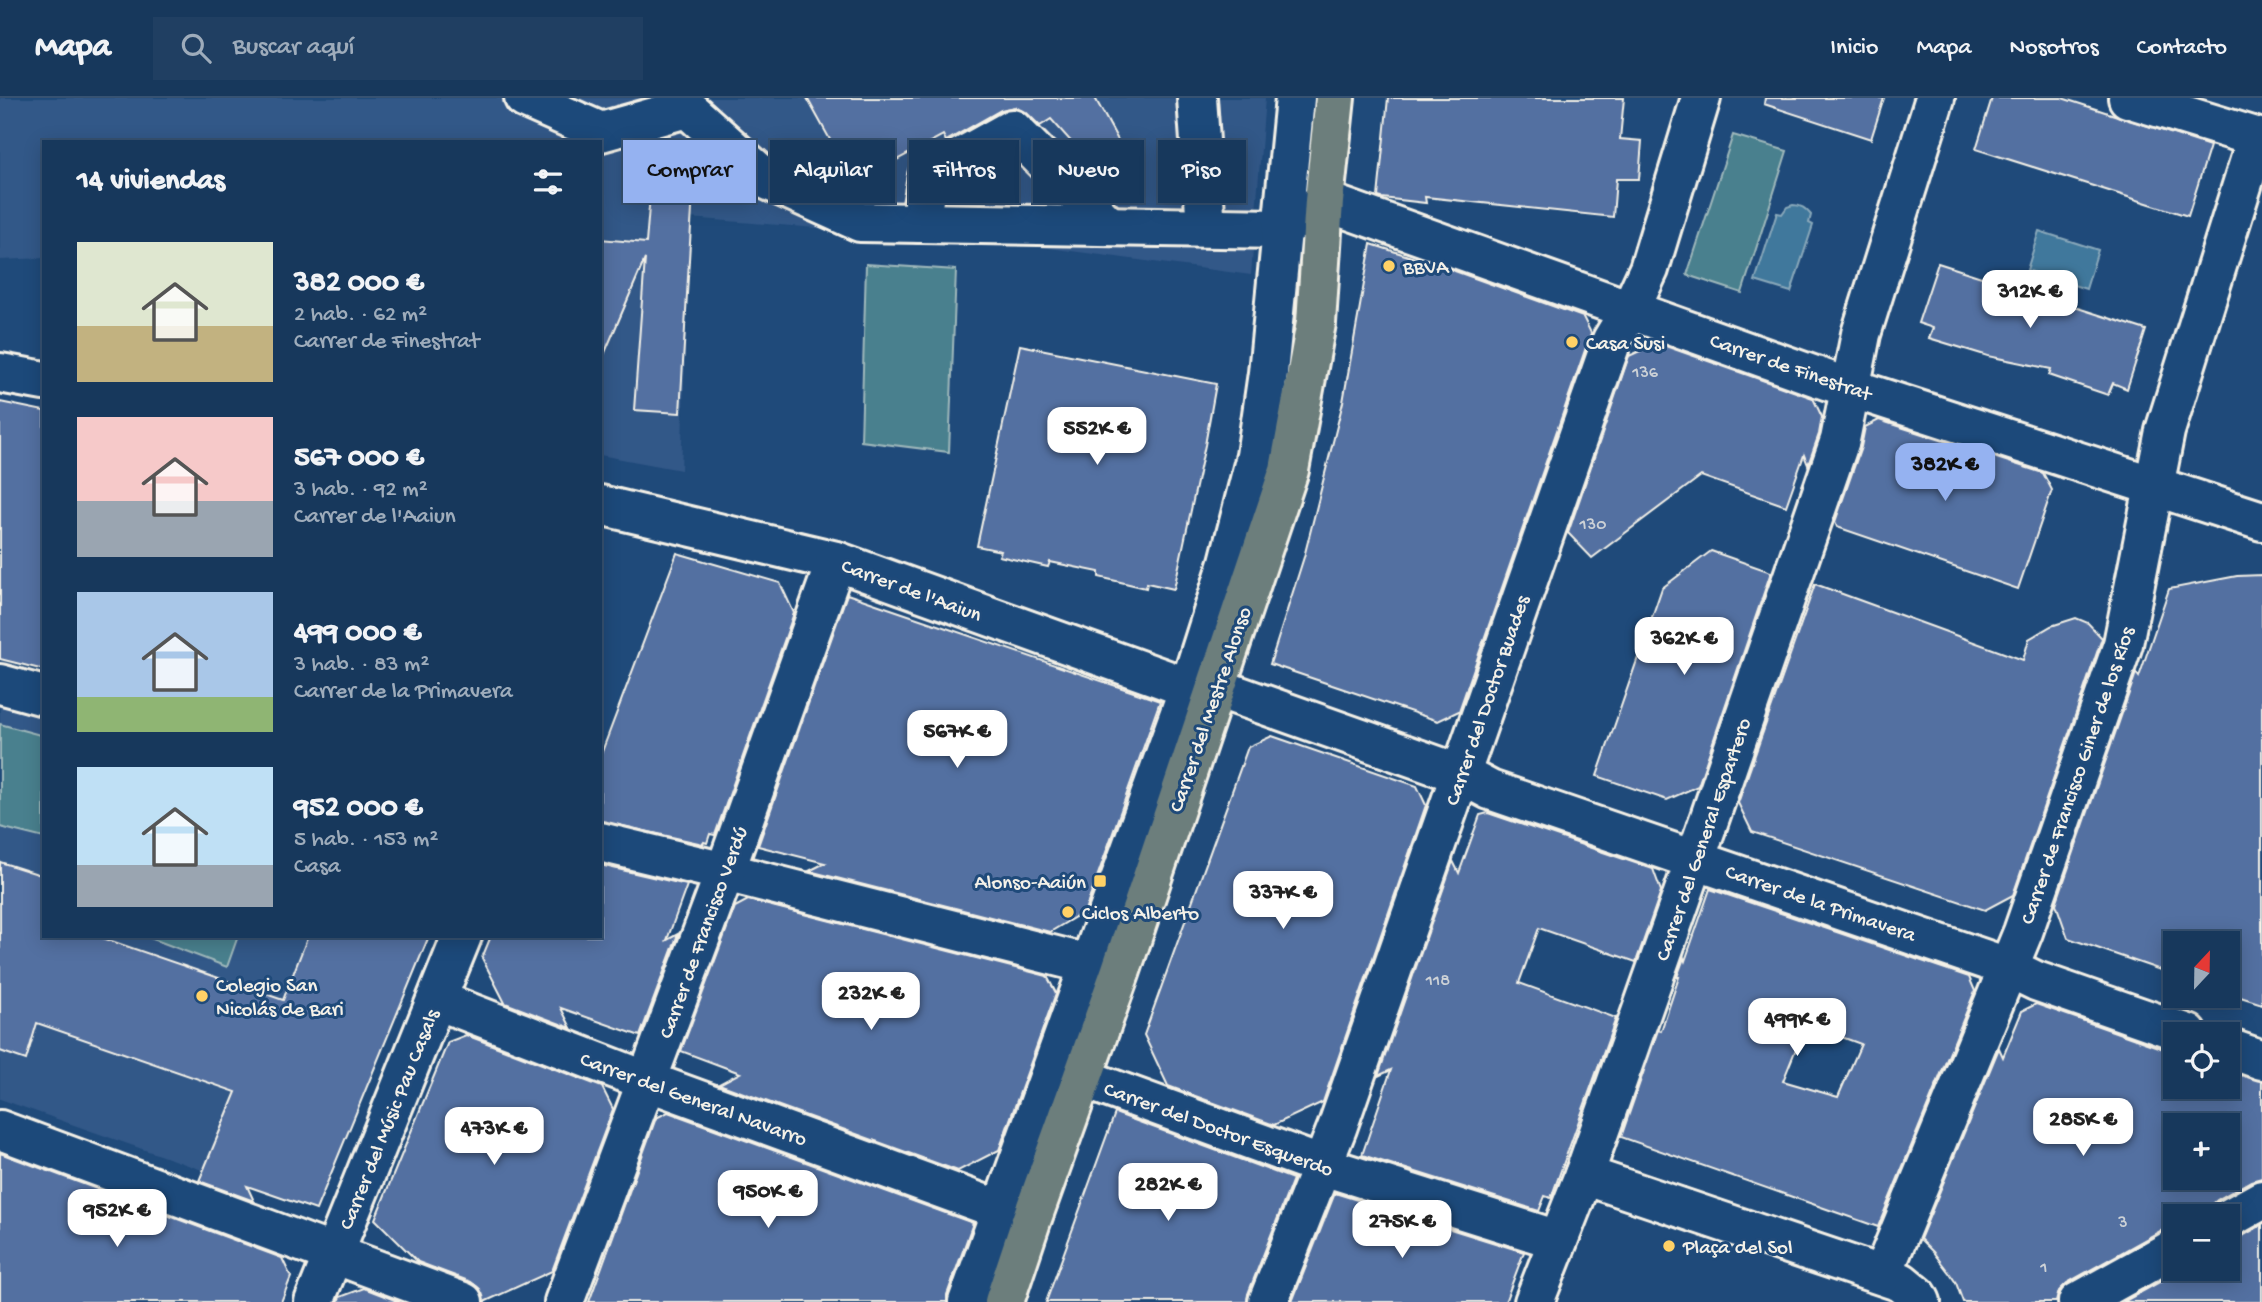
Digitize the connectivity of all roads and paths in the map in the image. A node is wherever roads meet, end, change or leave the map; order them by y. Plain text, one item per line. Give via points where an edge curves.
1 (524, 98) edge
2 (1198, 98) edge
3 (1296, 98) edge
4 (1335, 98) edge
5 (1701, 98) edge
6 (1935, 98) edge
7 (2127, 98) edge
8 (685, 103) edge
9 (2259, 139) edge
10 (1324, 201) junction
11 (920, 223) junction
12 (1109, 226) junction
13 (1206, 228) junction
14 (1282, 229) junction
15 (1630, 310) junction
16 (0, 373) edge
17 (42, 382) edge
18 (1850, 387) junction
19 (2155, 488) junction
20 (602, 505) edge
21 (2262, 521) edge
22 (836, 561) junction
23 (0, 684) edge
24 (1203, 688) junction
25 (42, 695) edge
26 (1460, 774) junction
27 (602, 842) edge
28 (1696, 859) junction
29 (725, 872) junction
30 (461, 938) edge
31 (2007, 967) junction
32 (1105, 969) junction
33 (437, 1000) junction
34 (2163, 1025) edge
35 (2240, 1052) edge
36 (2262, 1060) edge
37 (1082, 1078) junction
38 (647, 1081) junction
39 (0, 1130) edge
40 (1323, 1166) junction
41 (1584, 1175) junction
42 (2262, 1200) edge
43 (2240, 1212) edge
44 (1016, 1215) junction
45 (1558, 1240) junction
46 (334, 1253) junction
47 (2163, 1255) edge
48 (1882, 1275) junction
49 (314, 1302) edge
50 (463, 1302) edge
51 (564, 1302) edge
52 (968, 1302) edge
53 (1004, 1302) edge
54 (1268, 1302) edge
55 (1534, 1302) edge
56 (1921, 1302) edge
57 (2078, 1302) edge

1 - 8 street via 601,132
2 - 13 street
3 - 14 street, Carrer del Mestre Alonso
4 - 10 main road, Carrer del Mestre Alonso
5 - 15 street, Carrer del Doctor Buades via 1649,269
6 - 18 street, Carrer del General Espartero via 1861,334
7 - 9 street
8 - 11 street via 767,180 860,222
9 - 19 street, Carrer de Francisco Giner de los Ríos via 2165,431
10 - 14 street
10 - 15 street, Carrer de Finestrat
10 - 24 main road, Carrer del Mestre Alonso via 1316,323 1289,470
11 - 12 street
11 - 12 street via 928,176 1012,129
12 - 13 street
13 - 14 street
14 - 24 street, Carrer del Mestre Alonso via 1256,456
15 - 18 street, Carrer de Finestrat
15 - 26 street, Carrer del Doctor Buades via 1612,340
16 - 17 street
18 - 19 street, Carrer de Finestrat
18 - 28 street, Carrer del General Espartero via 1840,439
19 - 21 street, Carrer de Finestrat
19 - 31 street, Carrer de Francisco Giner de los Ríos via 2123,644
20 - 22 street, Carrer de l'Aaiun
22 - 24 street, Carrer de l'Aaiun
22 - 29 street, Carrer de Francisco Verdú
23 - 25 street
24 - 26 street, Carrer de la Primavera
24 - 32 main road, Carrer del Mestre Alonso
26 - 28 street, Carrer de la Primavera via 1490,790
26 - 40 street, Carrer del Doctor Buades
27 - 29 street
28 - 31 street, Carrer de la Primavera
28 - 41 street, Carrer del General Espartero
29 - 32 street
29 - 38 street, Carrer de Francisco Verdú
30 - 33 street, Carrer del Músic Pau Casals
31 - 34 street, Carrer de la Primavera
31 - 48 street, Carrer de Francisco Giner de los Ríos
32 - 37 main road, Carrer del Mestre Alonso
32 - 44 street, Carrer del Mestre Alonso
33 - 38 street, Carrer del General Navarro
33 - 46 street, Carrer del Músic Pau Casals
35 - 36 street
37 - 40 street, Carrer del Doctor Esquerdo
37 - 44 main road, Carrer del Mestre Alonso
38 - 44 street, Carrer del General Navarro
38 - 51 street, Carrer de Francisco Verdú
39 - 46 street
40 - 45 street, Carrer del Doctor Esquerdo
40 - 54 street, Carrer del Doctor Buades
41 - 45 street
41 - 48 street
42 - 43 street
44 - 52 street, Carrer del Mestre Alonso
44 - 53 main road, Carrer del Mestre Alonso
45 - 55 street
46 - 49 street, Carrer del Músic Pau Casals
46 - 50 street
47 - 57 street
48 - 56 street via 1901,1282

